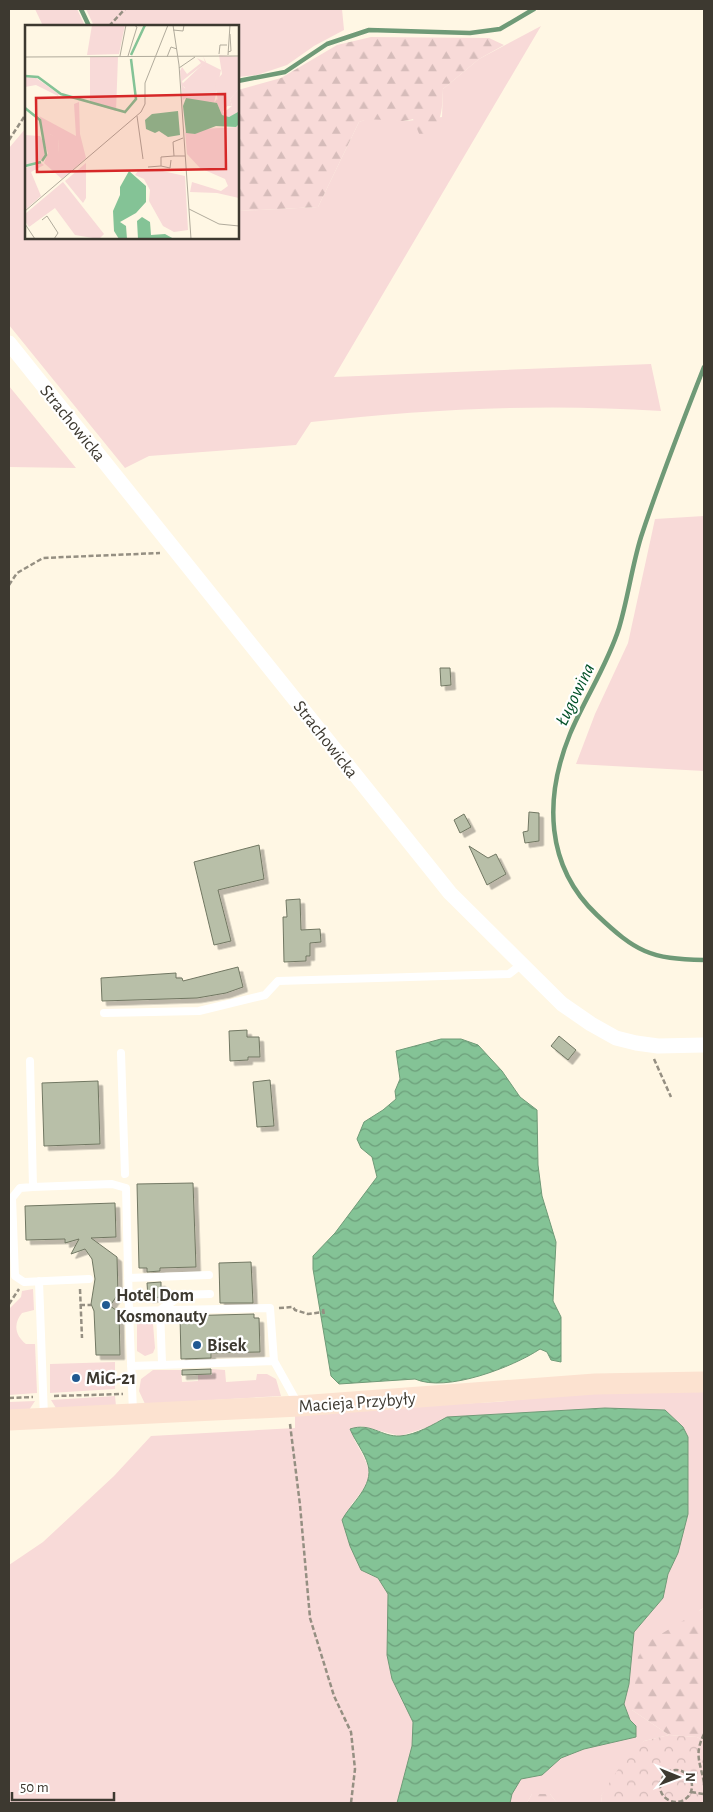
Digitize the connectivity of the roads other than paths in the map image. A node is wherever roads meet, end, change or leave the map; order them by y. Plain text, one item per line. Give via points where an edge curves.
1 (9, 343) edge
2 (523, 963) junction
3 (104, 1013) dead end
4 (704, 1045) edge
5 (121, 1053) dead end
6 (30, 1061) dead end
7 (125, 1174) dead end
8 (33, 1186) junction
9 (209, 1275) dead end
10 (128, 1278) junction
11 (89, 1279) dead end
12 (39, 1281) junction
13 (210, 1294) dead end
14 (160, 1310) junction
15 (129, 1311) junction
16 (274, 1361) junction
17 (162, 1363) junction
18 (131, 1366) junction
19 (704, 1382) edge
20 (133, 1404) junction
21 (294, 1406) junction
22 (44, 1407) junction
23 (9, 1420) edge

1 - 2 street, Strachowicka via 450,894
2 - 3 lane via 509,974 278,981 265,995 199,1011
2 - 4 street, Strachowicka via 562,1004 616,1038 652,1045
5 - 7 lane
6 - 8 lane
8 - 10 lane via 112,1184 126,1188
8 - 12 lane via 20,1188 12,1198 13,1266 15,1276 24,1282
9 - 10 lane
10 - 15 lane
11 - 12 lane
12 - 22 lane
13 - 14 lane via 182,1295
14 - 15 lane
14 - 16 lane via 270,1308
14 - 17 lane
15 - 18 lane
16 - 17 lane
16 - 21 lane
17 - 18 lane
18 - 20 lane
19 - 21 street, Macieja Przybyły via 594,1384
20 - 21 street, Macieja Przybyły
20 - 22 street, Macieja Przybyły
22 - 23 street, Macieja Przybyły

